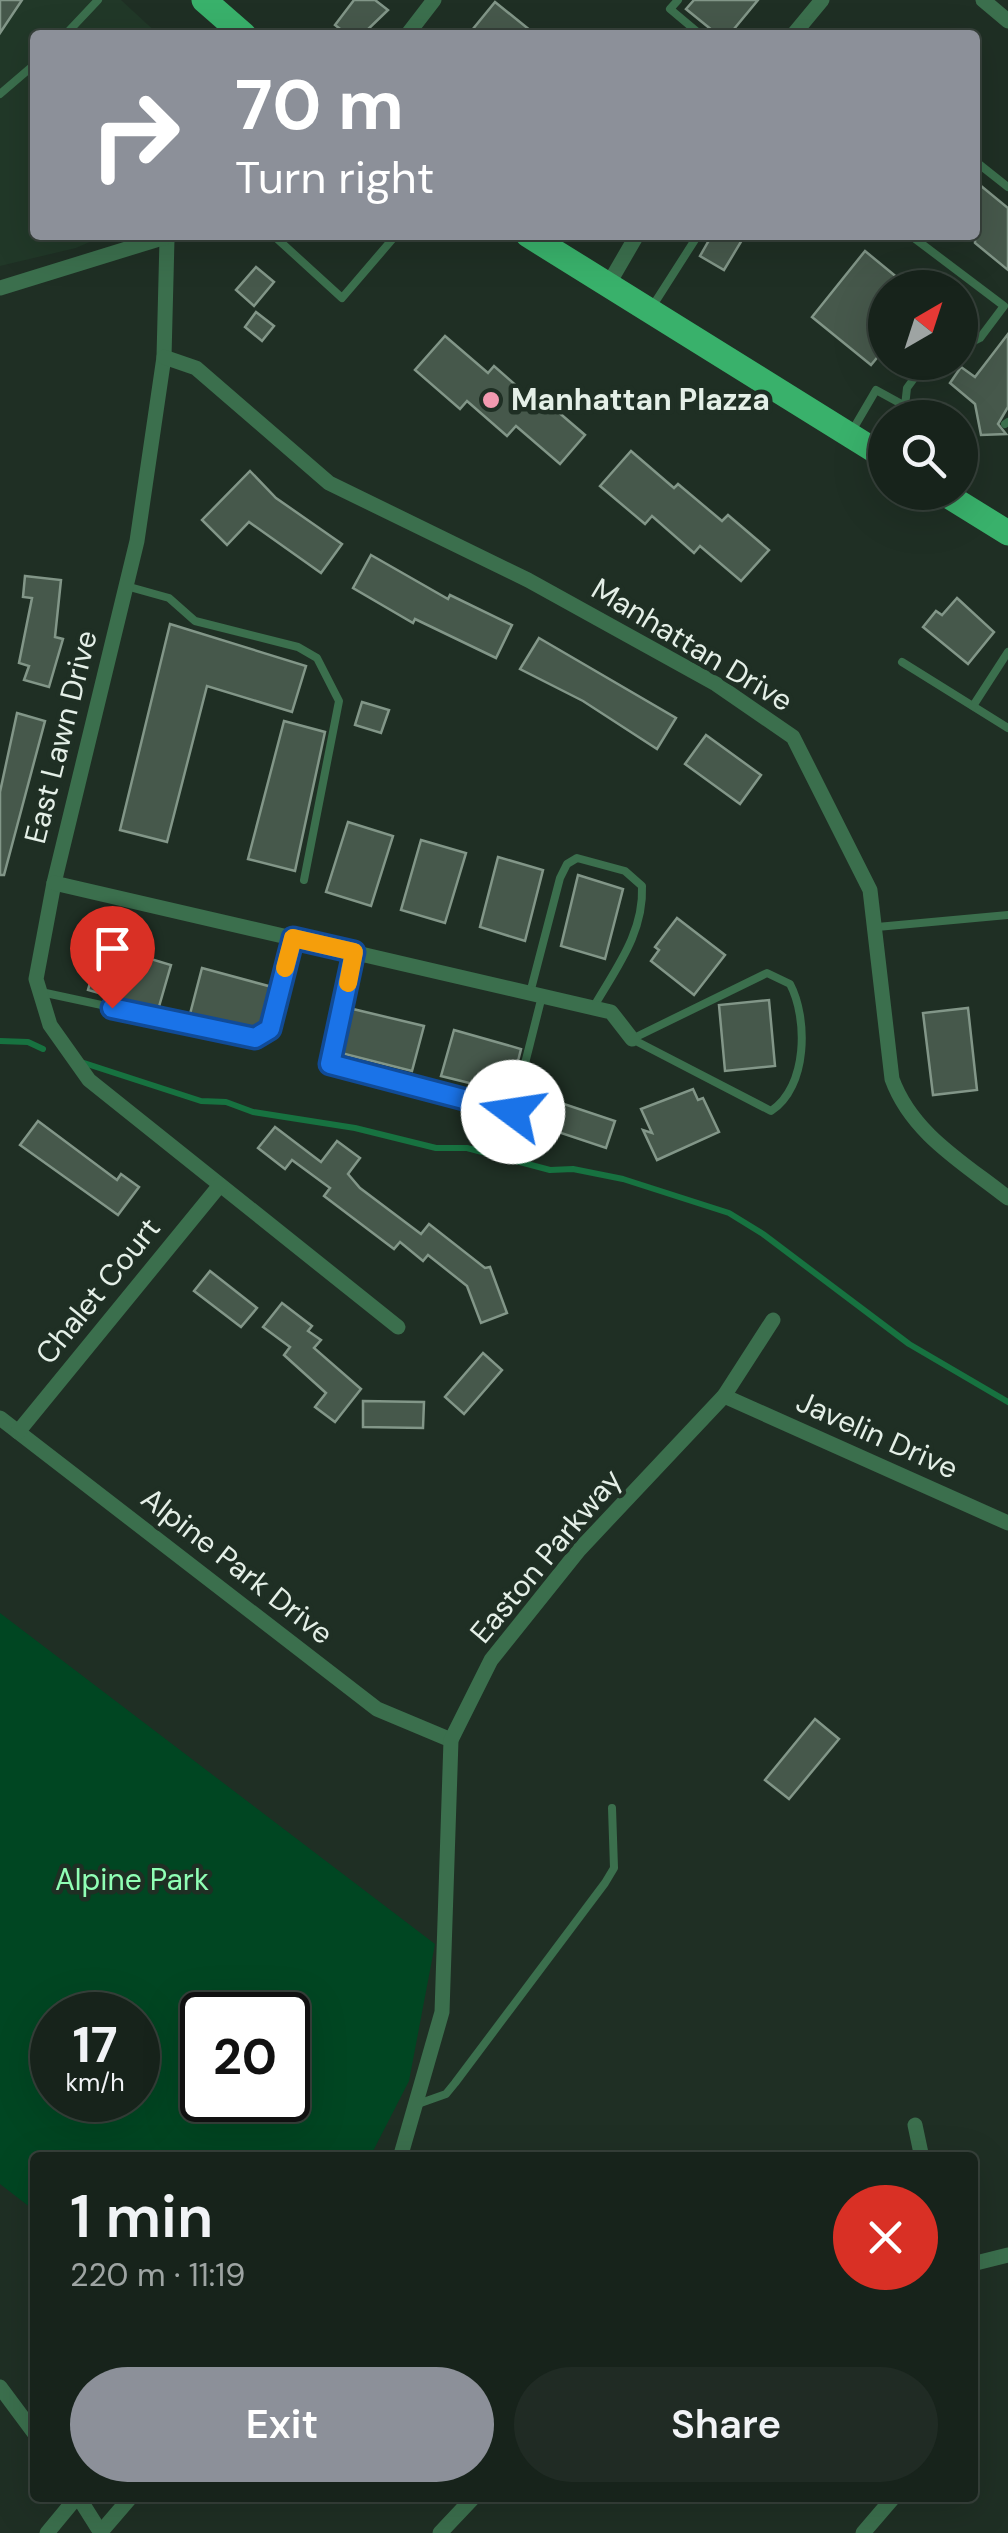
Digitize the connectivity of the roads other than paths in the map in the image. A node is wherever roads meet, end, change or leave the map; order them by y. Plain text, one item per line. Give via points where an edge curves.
1 (98, 0) edge
2 (204, 0) edge
3 (434, 0) edge
4 (678, 0) edge
5 (822, 0) edge
6 (983, 0) edge
7 (1008, 21) edge
8 (70, 30) edge
9 (238, 30) edge
10 (411, 30) edge
11 (695, 30) edge
12 (798, 30) edge
13 (30, 68) edge
14 (0, 94) edge
15 (980, 166) edge
16 (1008, 188) edge
17 (159, 240) edge
18 (169, 240) edge
19 (278, 240) edge
20 (392, 240) edge
21 (536, 240) edge
22 (634, 240) edge
23 (695, 240) edge
24 (917, 240) edge
25 (956, 270) edge
26 (608, 286) junction
27 (978, 286) edge
28 (0, 288) edge
29 (650, 311) junction
30 (978, 339) edge
31 (164, 357) junction
32 (870, 400) edge
33 (894, 400) edge
34 (868, 403) edge
35 (849, 435) junction
36 (868, 447) edge
37 (971, 510) edge
38 (1008, 533) edge
39 (126, 586) junction
40 (1008, 652) edge
41 (902, 662) dead end
42 (973, 706) junction
43 (1008, 728) edge
44 (304, 880) dead end
45 (54, 883) junction
46 (1008, 915) edge
47 (878, 927) junction
48 (293, 938) junction
49 (354, 952) junction
50 (40, 992) junction
51 (536, 995) junction
52 (593, 1008) junction
53 (632, 1039) junction
54 (220, 1185) junction
55 (1008, 1198) edge
56 (773, 1320) dead end
57 (398, 1327) dead end
58 (724, 1396) junction
59 (0, 1418) edge
60 (18, 1432) junction
61 (1008, 1523) edge
62 (451, 1740) junction
63 (612, 1808) dead end
64 (416, 2105) junction
65 (915, 2126) dead end
66 (402, 2152) edge
67 (921, 2152) edge
68 (1008, 2256) edge
69 (978, 2263) edge
70 (0, 2387) edge
71 (30, 2427) edge
72 (75, 2502) edge
73 (81, 2502) edge
74 (127, 2502) edge
75 (469, 2502) edge
76 (890, 2502) edge
77 (48, 2533) edge
78 (101, 2533) edge
79 (440, 2533) edge
80 (863, 2533) edge

1 - 8 lane
2 - 9 main road
3 - 10 street
4 - 11 lane via 670,9
5 - 12 street
6 - 7 street
13 - 14 lane
15 - 16 lane
17 - 28 street
18 - 31 street, East Lawn Drive
19 - 20 lane via 342,298
21 - 26 main road
22 - 26 street
23 - 29 lane
24 - 25 lane
26 - 29 main road
27 - 30 lane via 1004,306
29 - 35 main road
31 - 39 street, East Lawn Drive
31 - 47 street, Manhattan Drive via 196,368 329,483 528,580 716,684 792,737 870,890
32 - 33 lane via 876,390
34 - 35 lane
35 - 36 main road
37 - 38 main road
39 - 44 lane via 169,598 195,621 298,647 318,658 331,679 340,701
39 - 45 street, East Lawn Drive
40 - 42 lane
41 - 42 lane
42 - 43 lane
45 - 48 street
45 - 50 street, East Lawn Drive via 36,979
46 - 47 lane
47 - 55 street, Manhattan Drive via 892,1079 902,1106
48 - 49 street
48 - 50 lane via 270,1029 255,1038
49 - 51 street
49 - 51 lane via 330,1064 513,1112
50 - 54 street, East Lawn Drive via 50,1025 89,1080
51 - 52 street
51 - 52 lane via 560,878 577,858 625,871 642,886 634,939
52 - 53 street via 611,1012
53 - 53 lane via 767,973 790,984 802,1026 796,1069 771,1111
54 - 57 street, East Lawn Drive
54 - 60 street, Chalet Court
56 - 58 street, Easton Parkway
58 - 61 street, Javelin Drive
58 - 62 street, Easton Parkway via 580,1550 491,1660
59 - 60 street, Alpine Park Drive
60 - 62 street, Alpine Park Drive via 377,1710
62 - 64 street, Easton Parkway via 442,2012
63 - 64 lane via 614,1868 605,1884 446,2094
64 - 66 street, Easton Parkway
65 - 67 street
68 - 69 street
70 - 71 street
72 - 77 street
73 - 78 street
74 - 78 street
75 - 79 street
76 - 80 street

